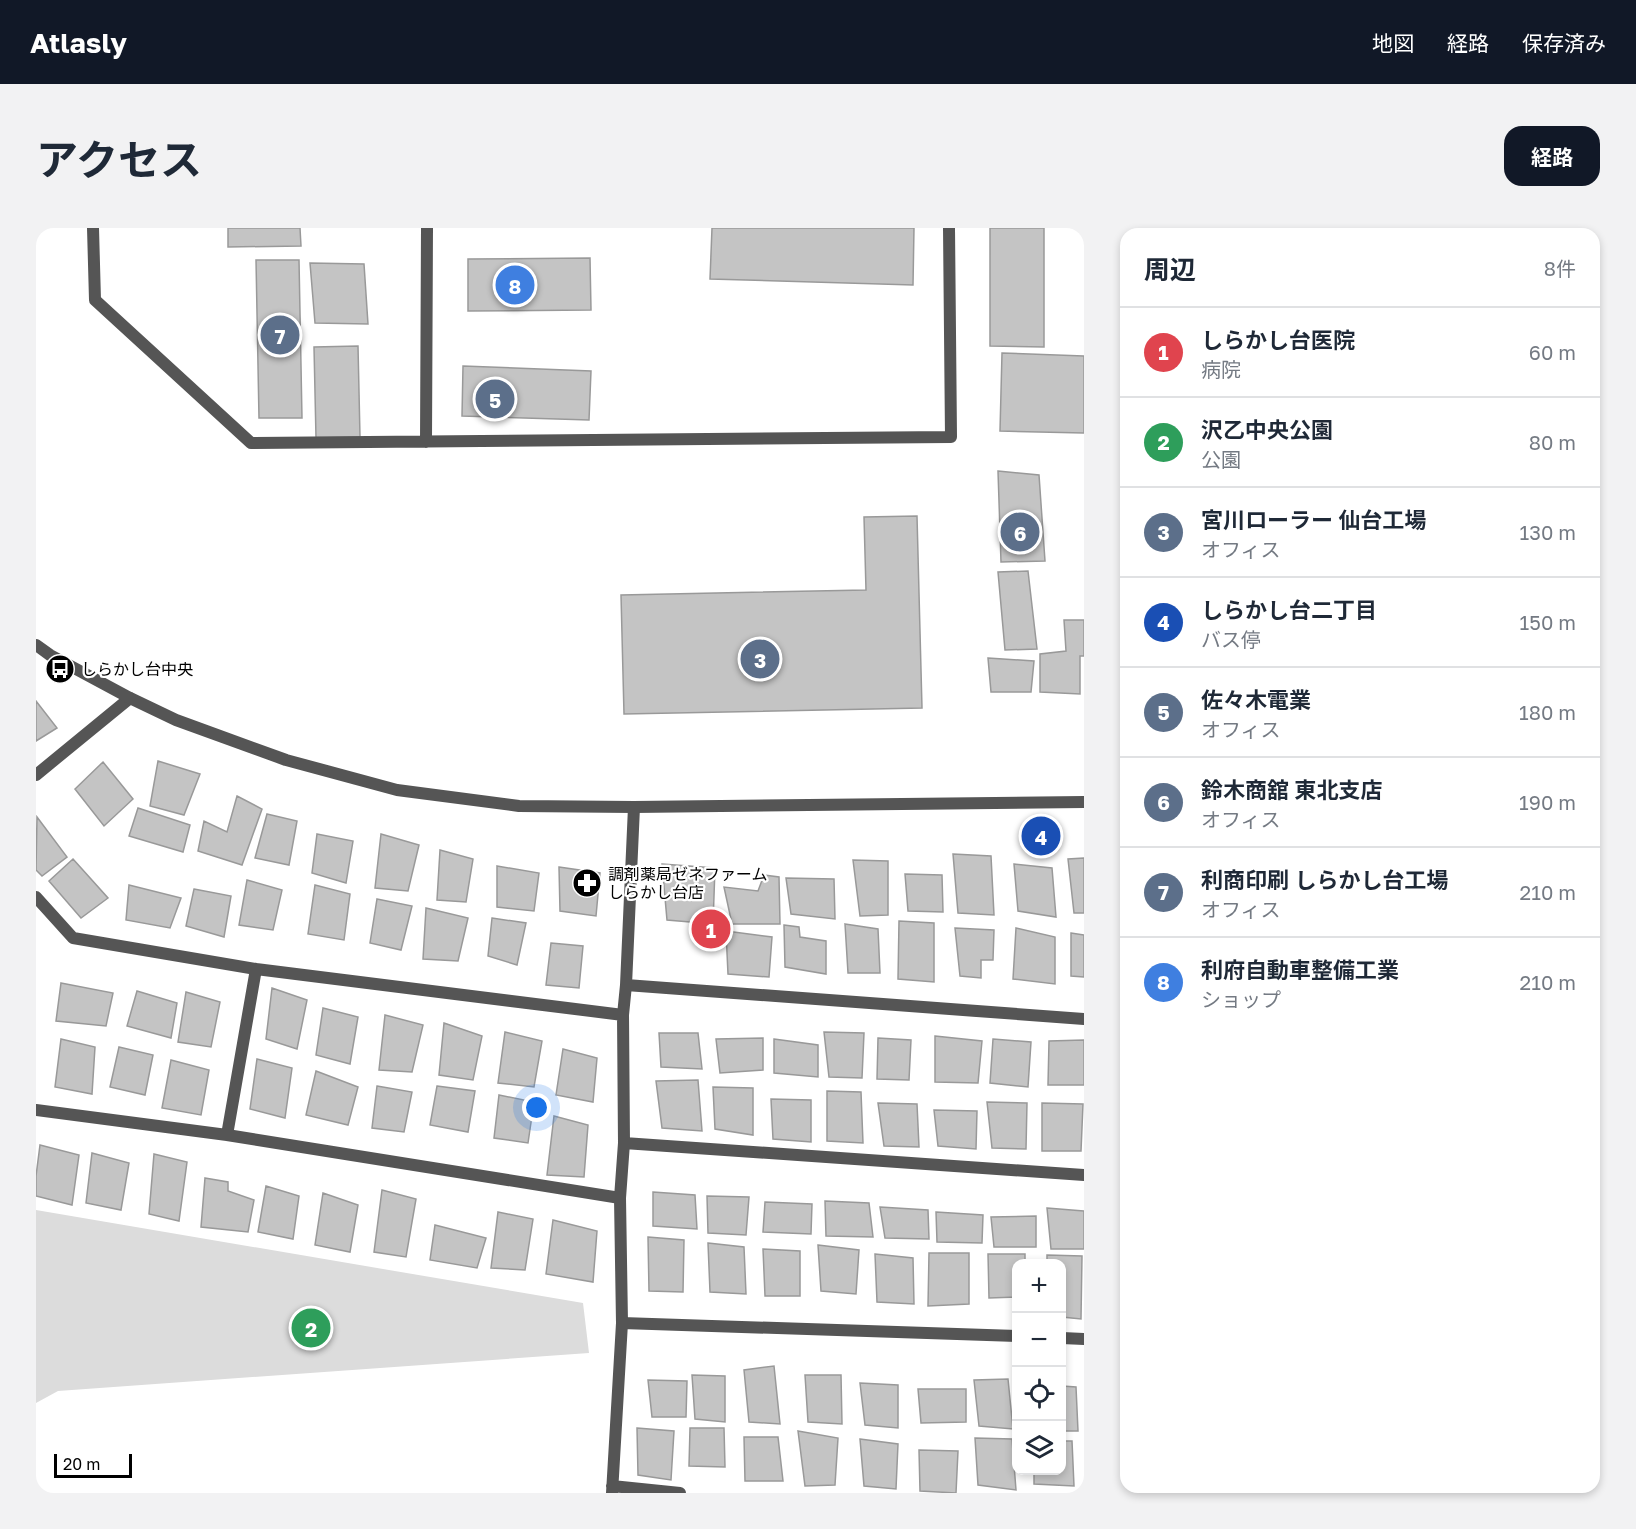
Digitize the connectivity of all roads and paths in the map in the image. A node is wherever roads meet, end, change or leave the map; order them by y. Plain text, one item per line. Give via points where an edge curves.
1 (93, 228) edge
2 (427, 228) edge
3 (949, 228) edge
4 (426, 442) junction
5 (36, 645) edge
6 (130, 698) junction
7 (36, 775) edge
8 (1084, 801) edge
9 (634, 807) junction
10 (36, 897) edge
11 (255, 969) junction
12 (626, 985) junction
13 (623, 1015) junction
14 (1084, 1019) edge
15 (36, 1110) edge
16 (227, 1135) junction
17 (624, 1143) junction
18 (1084, 1175) edge
19 (620, 1198) junction
20 (622, 1323) junction
21 (1012, 1336) edge
22 (1066, 1338) edge
23 (1084, 1339) edge
24 (612, 1489) edge
25 (680, 1493) edge

1 - 4 street via 94,300 251,443
2 - 4 street
3 - 4 street via 951,437
5 - 6 street
6 - 7 street
6 - 9 street via 176,720 286,760 397,790 519,807
8 - 9 street
9 - 12 street
10 - 11 street via 73,938
11 - 13 street
11 - 16 street
12 - 13 street
12 - 14 street
13 - 17 street
15 - 16 street
16 - 19 street
17 - 18 street
17 - 19 street
19 - 20 street
20 - 21 street
20 - 24 street
22 - 23 street
24 - 25 street

